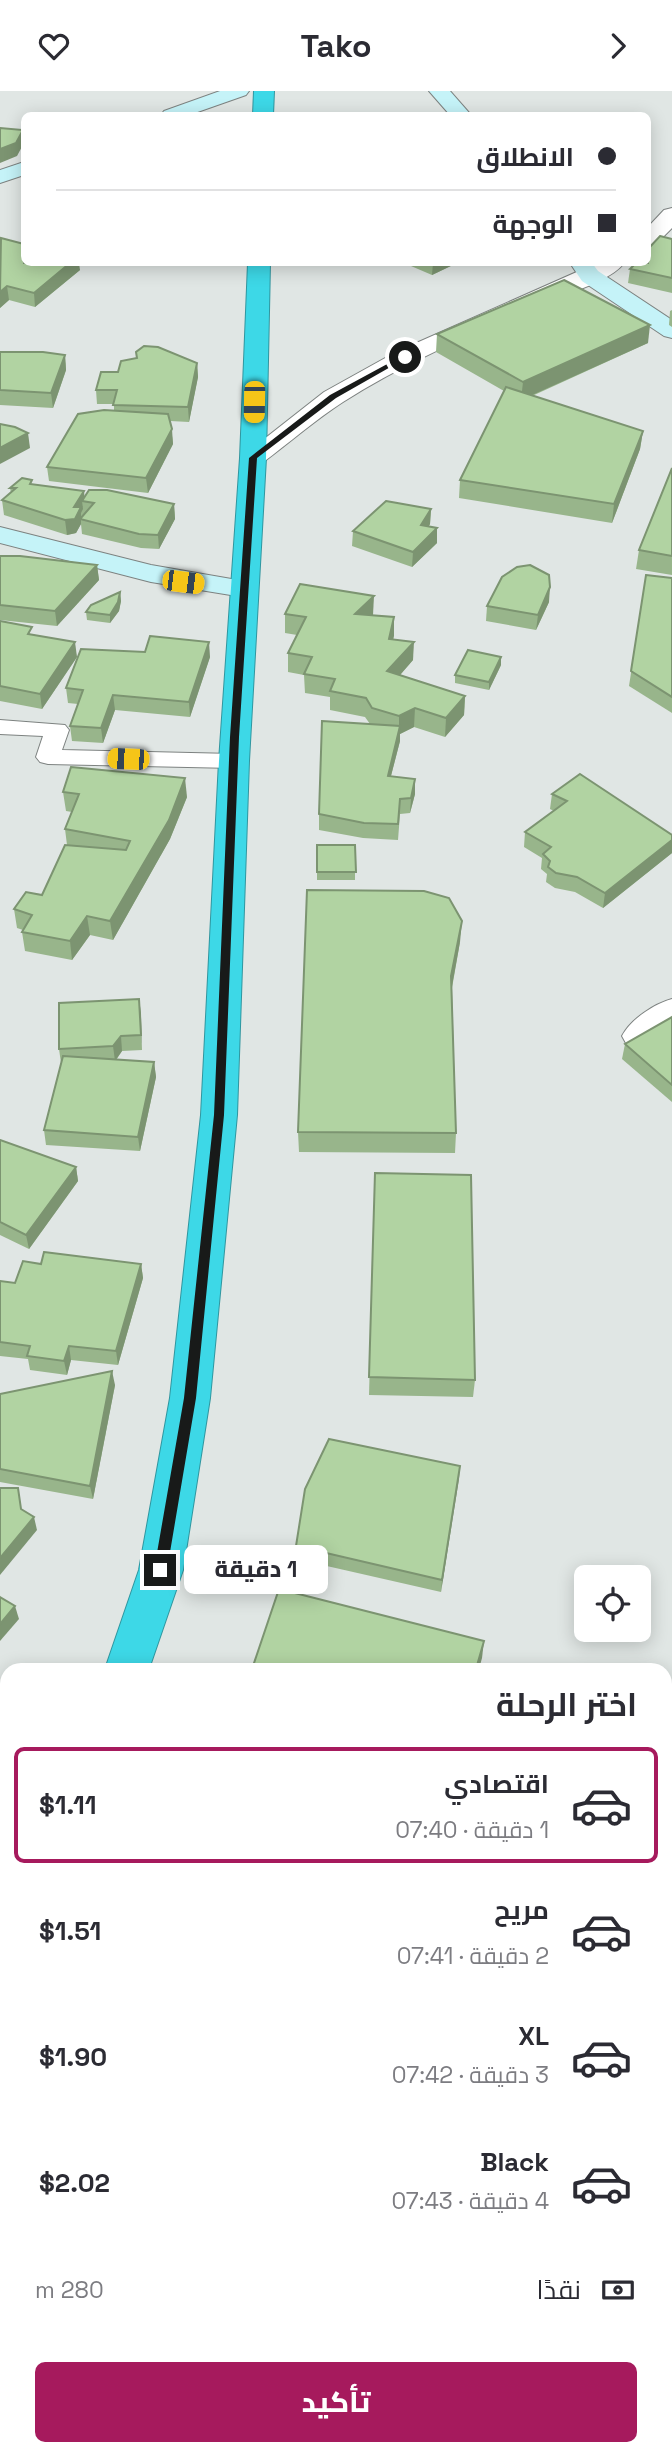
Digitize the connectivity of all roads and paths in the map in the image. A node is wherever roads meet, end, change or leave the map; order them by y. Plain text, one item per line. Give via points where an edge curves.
1 (239, 91) edge
2 (264, 91) edge
3 (439, 91) edge
4 (180, 112) edge
5 (263, 112) edge
6 (458, 112) edge
7 (21, 169) edge
8 (0, 177) edge
9 (672, 215) edge
10 (651, 236) edge
11 (259, 266) edge
12 (586, 269) edge
13 (672, 331) edge
14 (253, 458) junction
15 (0, 535) edge
16 (243, 589) junction
17 (0, 727) edge
18 (234, 761) junction
19 (672, 1011) edge
20 (639, 1036) edge
21 (129, 1663) edge

1 - 4 main road
2 - 5 highway
3 - 6 main road
7 - 8 main road
9 - 10 street
11 - 14 highway
12 - 13 main road
12 - 14 street via 333,397
14 - 16 highway
15 - 16 main road via 127,570
16 - 18 highway
17 - 18 lane via 57,730 48,757
18 - 21 highway via 219,1115 190,1398 160,1570
19 - 20 street

